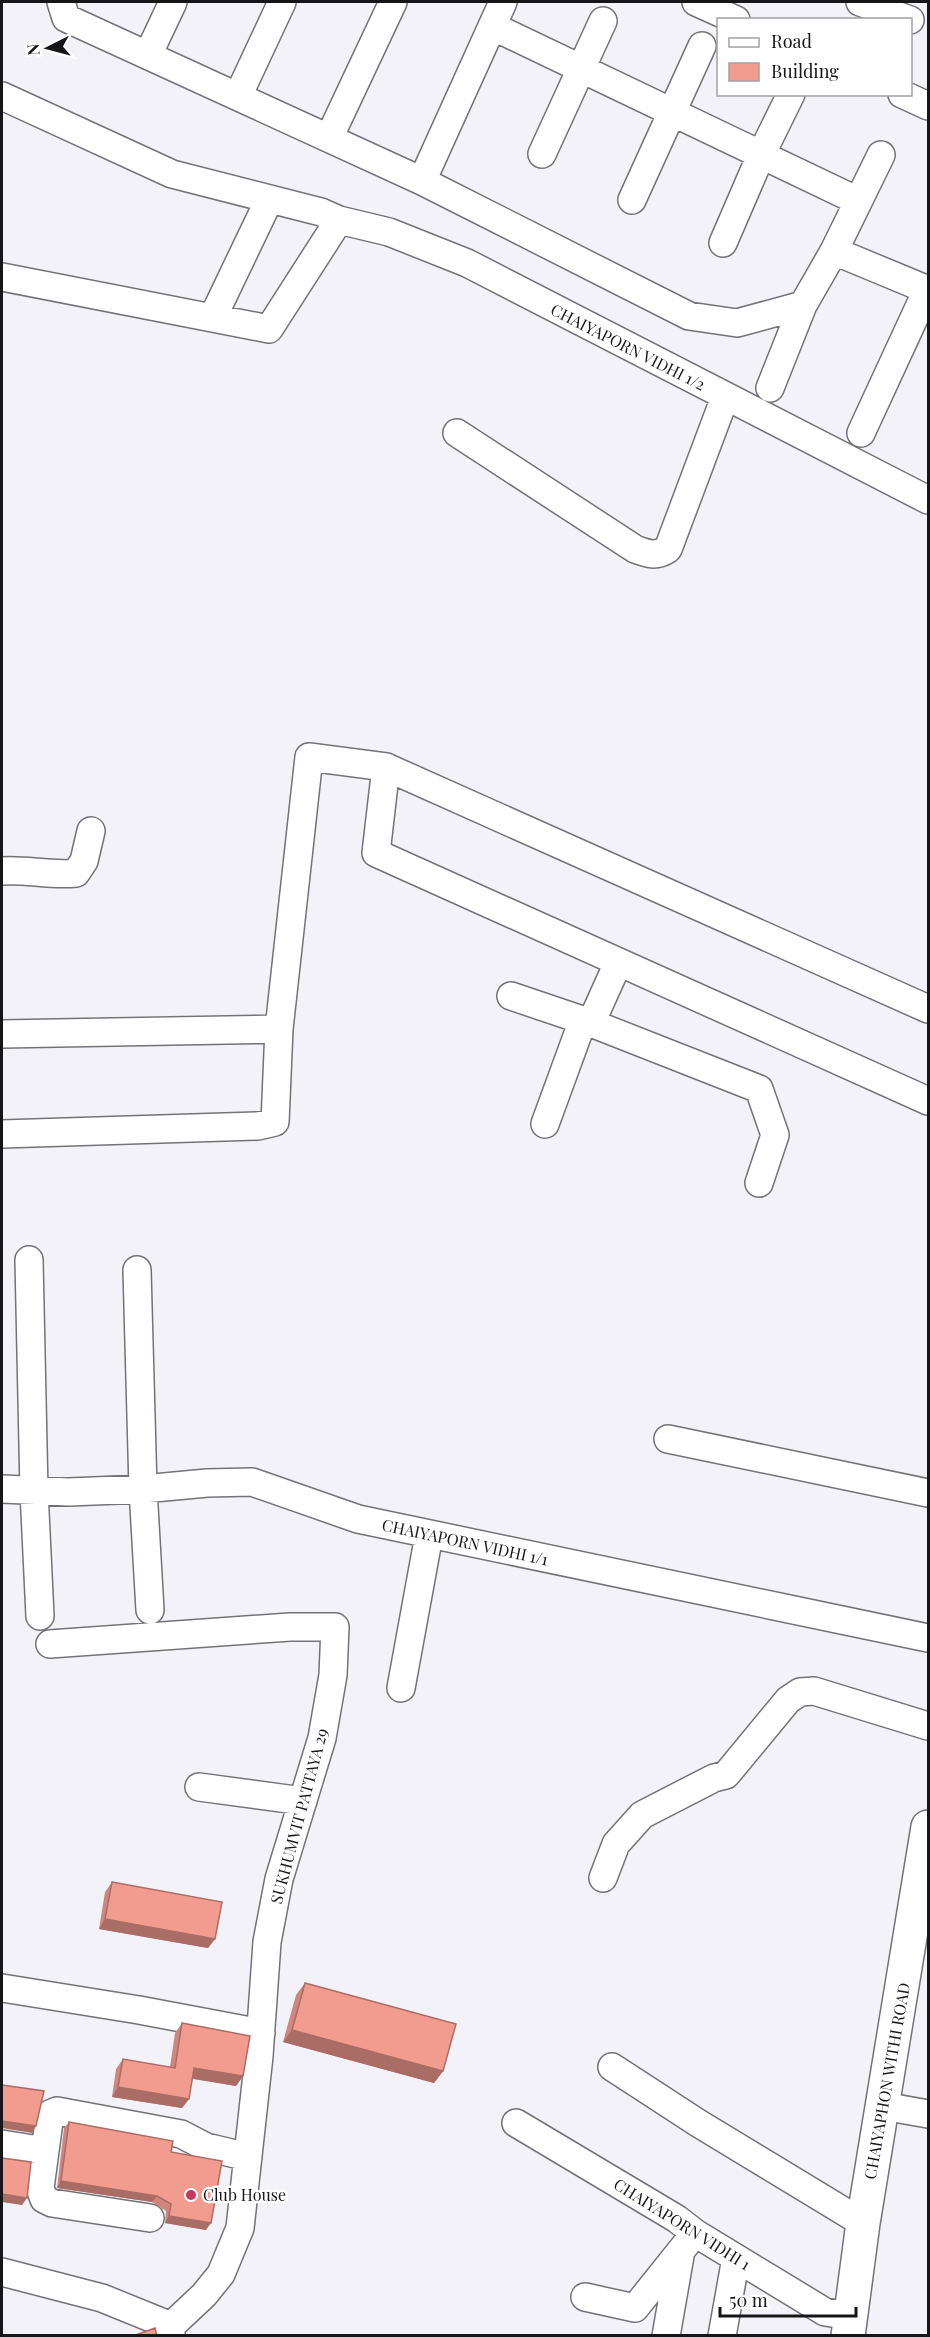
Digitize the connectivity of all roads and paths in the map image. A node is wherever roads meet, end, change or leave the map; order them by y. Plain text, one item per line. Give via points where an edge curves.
1 (61, 2) edge
2 (173, 2) edge
3 (282, 2) edge
4 (393, 2) edge
5 (696, 2) edge
6 (860, 2) edge
7 (497, 14) edge
8 (732, 18) edge
9 (904, 18) edge
10 (603, 21) dead end
11 (912, 21) edge
12 (928, 26) edge
13 (702, 46) dead end
14 (148, 55) junction
15 (581, 68) junction
16 (2, 96) edge
17 (238, 96) junction
18 (790, 96) edge
19 (906, 96) edge
20 (928, 106) edge
21 (673, 111) junction
22 (329, 138) junction
23 (542, 154) dead end
24 (881, 154) dead end
25 (761, 155) junction
26 (422, 181) junction
27 (269, 200) junction
28 (632, 200) dead end
29 (858, 201) junction
30 (330, 216) junction
31 (723, 243) dead end
32 (834, 251) junction
33 (2, 277) edge
34 (928, 289) edge
35 (803, 304) junction
36 (213, 318) junction
37 (770, 388) dead end
38 (725, 397) junction
39 (457, 433) dead end
40 (861, 433) dead end
41 (928, 500) edge
42 (386, 767) junction
43 (91, 831) dead end
44 (2, 871) edge
45 (618, 963) junction
46 (511, 996) dead end
47 (928, 1009) edge
48 (587, 1022) junction
49 (279, 1029) junction
50 (2, 1034) edge
51 (928, 1101) edge
52 (545, 1124) dead end
53 (2, 1134) edge
54 (759, 1183) dead end
55 (29, 1260) dead end
56 (137, 1270) dead end
57 (668, 1439) dead end
58 (2, 1489) edge
59 (143, 1489) junction
60 (34, 1491) junction
61 (928, 1493) edge
62 (429, 1534) junction
63 (150, 1610) dead end
64 (40, 1616) dead end
65 (928, 1638) edge
66 (50, 1644) dead end
67 (401, 1688) dead end
68 (928, 1726) edge
69 (199, 1787) dead end
70 (303, 1801) junction
71 (928, 1827) edge
72 (925, 1873) edge
73 (603, 1878) dead end
74 (2, 1988) edge
75 (261, 2033) junction
76 (612, 2067) dead end
77 (883, 2106) junction
78 (928, 2114) edge
79 (516, 2123) dead end
80 (2, 2144) edge
81 (45, 2151) junction
82 (248, 2157) junction
83 (150, 2218) dead end
84 (863, 2223) junction
85 (688, 2242) junction
86 (736, 2258) junction
87 (2, 2272) edge
88 (585, 2297) dead end
89 (850, 2326) edge
90 (171, 2331) edge
91 (666, 2336) edge
92 (722, 2336) edge

1 - 14 street via 66,18
2 - 14 street
3 - 17 street
4 - 22 street
5 - 8 street
6 - 9 street
7 - 15 street
7 - 26 street
10 - 15 street
11 - 12 street
13 - 21 street
14 - 17 street
15 - 21 street
15 - 23 street
16 - 27 street, CHAIYAPORN VIDHI 1/2 via 172,174
17 - 22 street
18 - 25 street
19 - 20 street
21 - 25 street
21 - 28 street
22 - 26 street
24 - 29 street
25 - 29 street
25 - 31 street
26 - 35 street via 689,316 737,323
27 - 30 street, CHAIYAPORN VIDHI 1/2
27 - 36 street
29 - 32 street
30 - 36 street via 269,329
30 - 38 street, CHAIYAPORN VIDHI 1/2 via 389,232 467,263
32 - 34 street
32 - 35 street
33 - 36 street
34 - 40 street
35 - 37 street
38 - 39 street via 668,549 661,554 650,555 626,542
38 - 41 street, CHAIYAPORN VIDHI 1/2
42 - 45 street via 376,853
42 - 47 street
42 - 49 street via 309,757
43 - 44 street via 84,861 76,873
45 - 48 street
45 - 51 street
46 - 48 street
48 - 52 street
48 - 54 street via 759,1089 775,1135
49 - 50 street
49 - 53 street via 274,1122 258,1126
55 - 60 street
56 - 59 street
57 - 61 street
58 - 60 street, CHAIYAPORN VIDHI 1/1
59 - 60 street, CHAIYAPORN VIDHI 1/1
59 - 62 street, CHAIYAPORN VIDHI 1/1 via 252,1482 358,1519
59 - 63 street
60 - 64 street
62 - 65 street, CHAIYAPORN VIDHI 1/1
62 - 67 street
66 - 70 street, SUKHUMVIT PATTAYA 29 via 335,1627 333,1675 322,1738
68 - 73 street via 814,1691 800,1692 788,1700 726,1775 642,1815 616,1844
69 - 70 street
70 - 75 street, SUKHUMVIT PATTAYA 29 via 279,1880 267,1942
71 - 72 main road, CHAIYAPHON WITHI ROAD
72 - 77 main road, CHAIYAPHON WITHI ROAD
74 - 75 street
75 - 82 street, SUKHUMVIT PATTAYA 29
76 - 84 street
77 - 78 street
77 - 84 main road, CHAIYAPHON WITHI ROAD
79 - 85 street, CHAIYAPORN VIDHI 1 via 677,2219
80 - 81 street
81 - 82 street via 50,2114 57,2111 182,2134 206,2147
81 - 83 street via 40,2188 44,2199
82 - 90 street, SUKHUMVIT PATTAYA 29 via 240,2228 221,2274
84 - 89 main road, CHAIYAPHON WITHI ROAD
85 - 86 street, CHAIYAPORN VIDHI 1
85 - 88 street via 635,2308
85 - 91 street
86 - 89 street, CHAIYAPORN VIDHI 1
86 - 92 street
87 - 90 street via 102,2298

